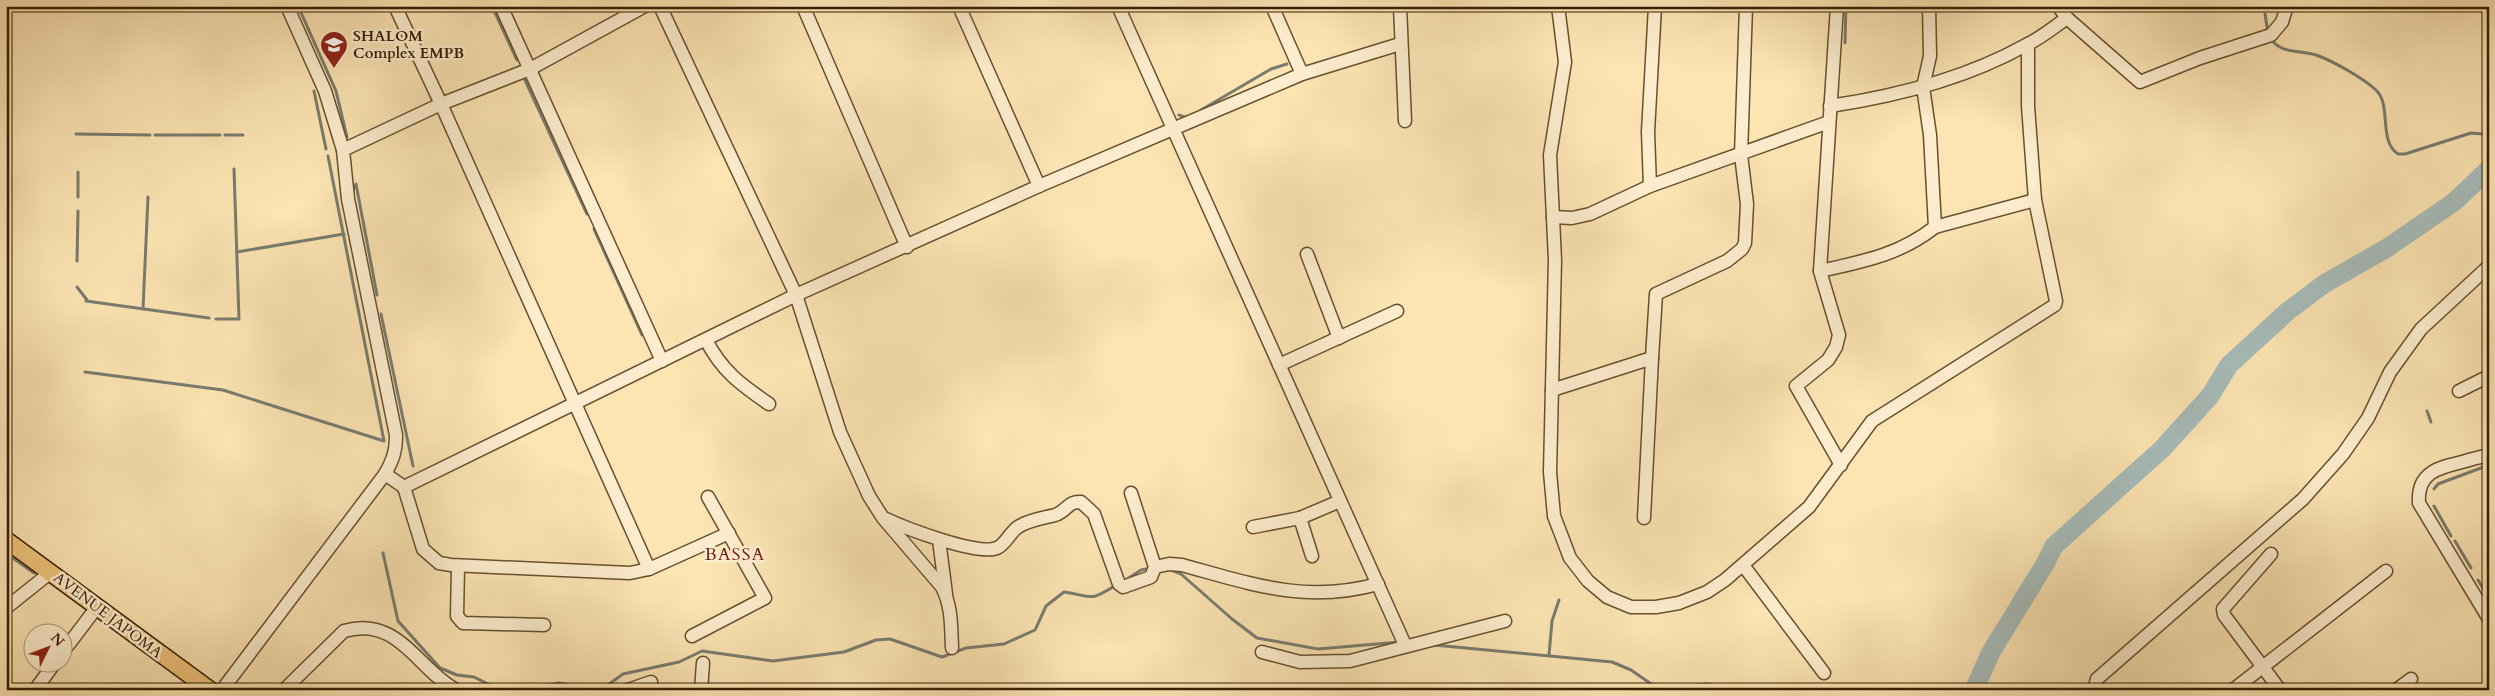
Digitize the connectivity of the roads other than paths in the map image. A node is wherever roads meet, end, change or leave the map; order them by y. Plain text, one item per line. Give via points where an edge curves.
1 (287, 6) edge
2 (395, 6) edge
3 (501, 6) edge
4 (646, 6) edge
5 (660, 6) edge
6 (803, 6) edge
7 (959, 6) edge
8 (1118, 6) edge
9 (1272, 6) edge
10 (1400, 6) edge
11 (1558, 6) edge
12 (1654, 6) edge
13 (1746, 6) edge
14 (1837, 6) edge
15 (1929, 6) edge
16 (2058, 6) edge
17 (2287, 6) edge
18 (2067, 18) junction
19 (1400, 44) junction
20 (2028, 44) junction
21 (530, 70) junction
22 (1302, 74) junction
23 (1923, 87) junction
24 (441, 104) junction
25 (1830, 106) junction
26 (1405, 120) dead end
27 (1828, 122) junction
28 (1172, 130) junction
29 (342, 150) junction
30 (1741, 155) junction
31 (1039, 186) junction
32 (1650, 186) junction
33 (2035, 200) junction
34 (1553, 217) junction
35 (1936, 227) junction
36 (907, 247) junction
37 (1307, 254) dead end
38 (2489, 266) edge
39 (1820, 271) junction
40 (796, 295) junction
41 (1397, 311) dead end
42 (1339, 338) junction
43 (706, 340) junction
44 (1652, 358) junction
45 (662, 360) junction
46 (1279, 365) junction
47 (2489, 376) edge
48 (1552, 390) junction
49 (2459, 391) dead end
50 (574, 404) junction
51 (769, 404) dead end
52 (2489, 456) edge
53 (1841, 465) junction
54 (385, 474) junction
55 (404, 487) junction
56 (1131, 494) dead end
57 (708, 497) dead end
58 (1340, 501) junction
59 (883, 518) junction
60 (1300, 518) junction
61 (1644, 518) dead end
62 (1253, 527) dead end
63 (729, 534) junction
64 (6, 540) edge
65 (939, 540) junction
66 (2271, 554) dead end
67 (1312, 556) dead end
68 (458, 566) junction
69 (1743, 566) junction
70 (1155, 567) junction
71 (649, 569) junction
72 (51, 572) junction
73 (2386, 572) dead end
74 (1378, 584) junction
75 (96, 607) junction
76 (6, 608) edge
77 (950, 609) junction
78 (2489, 619) edge
79 (1505, 621) dead end
80 (544, 625) dead end
81 (692, 636) dead end
82 (72, 639) edge
83 (1405, 645) junction
84 (952, 648) dead end
85 (1262, 652) dead end
86 (702, 663) dead end
87 (2263, 667) junction
88 (1824, 673) dead end
89 (47, 674) edge
90 (2411, 679) dead end
91 (652, 682) dead end
92 (221, 689) edge
93 (35, 690) edge
94 (284, 690) edge
95 (456, 690) edge
96 (628, 690) edge
97 (701, 690) edge
98 (2094, 690) edge
99 (2233, 690) edge
100 (2280, 690) edge
101 (2396, 690) edge

1 - 29 street via 325,92
2 - 24 street
3 - 21 street
4 - 21 street
5 - 40 street
6 - 36 street
7 - 31 street
8 - 28 street
9 - 22 street
10 - 19 street
11 - 34 street via 1565,62 1550,154
12 - 32 street via 1648,132
13 - 30 street
14 - 25 street
15 - 23 street via 1930,56
16 - 18 street
17 - 18 street via 2282,22 2271,35 2140,82
18 - 20 street
19 - 22 street
19 - 26 street
20 - 23 street via 2006,56
20 - 33 street via 2028,106
21 - 24 street
21 - 45 street
22 - 28 street
23 - 25 street
23 - 35 street via 1930,135
24 - 29 street
24 - 50 street
25 - 27 street
27 - 30 street
27 - 39 street
28 - 31 street
28 - 46 street
29 - 54 street via 348,199 396,435 393,460
30 - 32 street
30 - 44 street via 1747,204 1745,243 1727,261 1656,294
31 - 36 street
32 - 34 street via 1590,214 1572,218
33 - 35 street
33 - 53 street via 2055,305 1881,414 1864,430
34 - 48 street
35 - 39 street via 1915,242 1879,258
36 - 40 street
37 - 42 street
38 - 98 street via 2421,329 2390,372 2368,418 2343,454 2303,499 2098,679
39 - 53 street via 1839,335 1836,347 1819,370 1796,386
40 - 43 street
40 - 59 street via 840,432 869,496
41 - 42 street
42 - 46 street
43 - 45 street
43 - 51 street via 716,360 733,378
44 - 48 street
44 - 61 street
45 - 50 street
46 - 58 street
47 - 49 street
48 - 69 street via 1550,472 1554,516 1570,558 1588,581 1607,597 1631,607 1656,607 1706,592
50 - 55 street
50 - 71 street
52 - 78 street via 2433,470 2418,491 2419,503
53 - 69 street via 1809,507
54 - 55 street
54 - 92 street
55 - 68 street via 423,549 439,563
56 - 70 street
57 - 63 street
58 - 60 street
58 - 74 street
59 - 65 street
59 - 77 street via 942,587
60 - 62 street
60 - 67 street
63 - 71 street
63 - 81 street via 765,598
64 - 72 main road, AVENUE JAPOMA
65 - 70 street via 996,549 1017,527 1059,514 1070,503 1081,502 1094,514 1121,586 1151,577
65 - 77 street
66 - 87 street via 2223,609 2224,615
68 - 71 street via 613,573
68 - 80 street via 457,616 463,623
69 - 88 street
70 - 74 street via 1182,565 1274,590 1293,592 1348,591
72 - 75 main road, AVENUE JAPOMA
72 - 76 street
73 - 87 street
74 - 83 street
75 - 82 street
75 - 92 main road, AVENUE JAPOMA
77 - 84 street
79 - 83 street
83 - 85 street via 1373,657 1341,661 1300,662
86 - 97 street
87 - 99 street
87 - 100 street
89 - 93 street
90 - 101 street
91 - 96 street
94 - 95 street via 344,631 354,628 394,636

